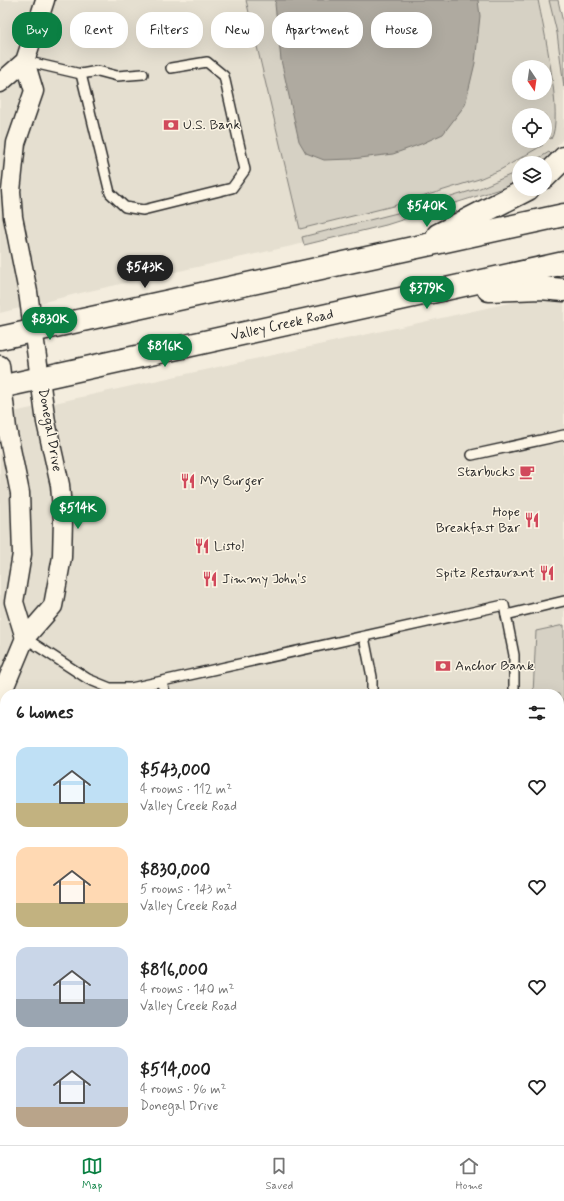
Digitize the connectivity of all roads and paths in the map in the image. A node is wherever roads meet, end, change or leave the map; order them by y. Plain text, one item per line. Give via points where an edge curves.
1 (45, 0) edge
2 (25, 61) junction
3 (170, 68) dead end
4 (81, 74) junction
5 (144, 74) dead end
6 (0, 83) edge
7 (564, 158) edge
8 (552, 170) edge
9 (514, 196) edge
10 (564, 215) edge
11 (410, 249) junction
12 (564, 263) edge
13 (564, 290) edge
14 (434, 291) junction
15 (34, 331) junction
16 (0, 338) edge
17 (0, 365) edge
18 (40, 378) junction
19 (1, 387) edge
20 (564, 436) edge
21 (472, 455) dead end
22 (564, 602) edge
23 (506, 615) junction
24 (364, 637) junction
25 (25, 638) junction
26 (161, 682) junction
27 (4, 689) edge
28 (164, 689) edge
29 (372, 689) edge
30 (514, 689) edge

1 - 2 street
2 - 4 lane
2 - 6 street
2 - 15 street, Donegal Drive via 34,91 16,143 11,191 13,217
3 - 4 lane via 207,62 224,76 245,170 232,188 143,210 125,207 110,193
4 - 5 lane via 98,71 117,76
7 - 8 main road
9 - 11 main road
10 - 11 main road
11 - 15 main road
12 - 14 main road, Valley Creek Road
13 - 14 main road via 532,288
14 - 18 main road, Valley Creek Road
15 - 16 main road
15 - 18 street, Donegal Drive
17 - 19 street
18 - 19 main road, Valley Creek Road
18 - 25 street, Donegal Drive via 46,422 60,485 63,520 62,557 53,606
19 - 25 street via 20,493 22,554 14,602
20 - 21 lane
22 - 23 lane
23 - 24 lane via 504,605
23 - 30 lane via 514,655
24 - 26 lane
24 - 29 lane
25 - 26 lane via 88,679 110,688 131,688
25 - 27 street, Donegal Drive
26 - 28 lane

